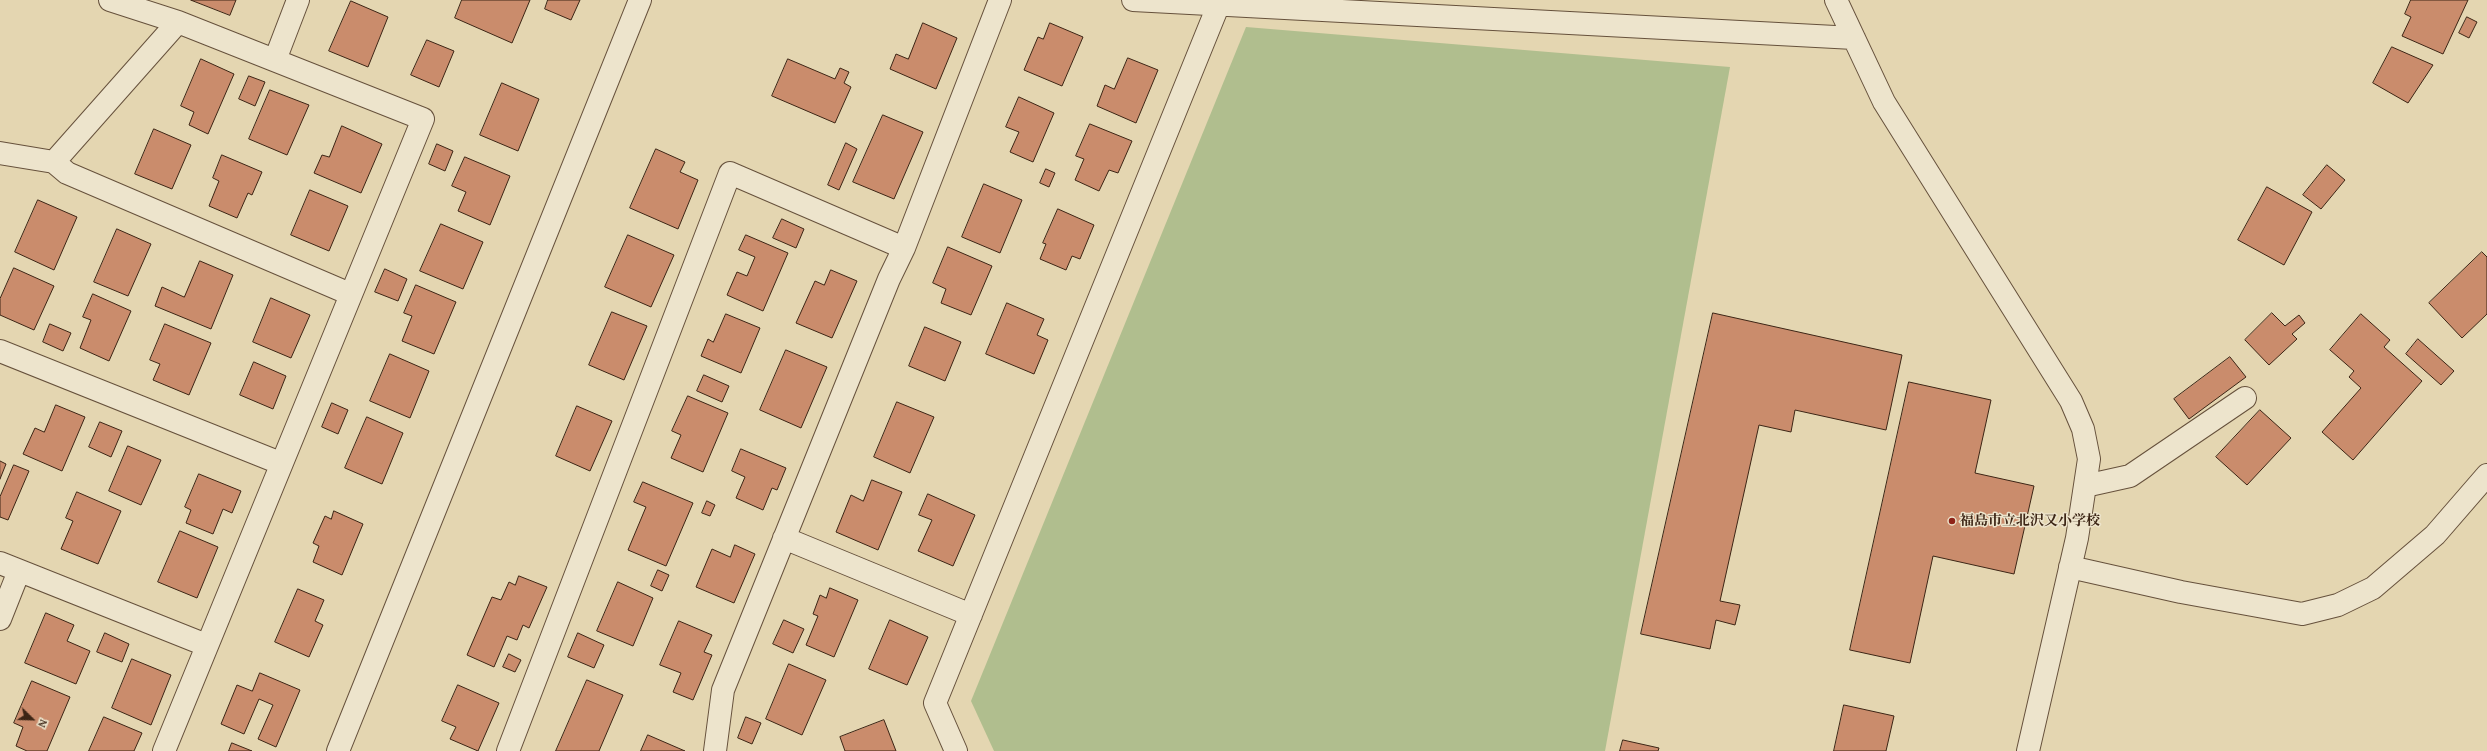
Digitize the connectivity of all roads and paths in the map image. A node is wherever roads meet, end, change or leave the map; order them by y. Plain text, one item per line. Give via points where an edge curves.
1 (110, 0) edge
2 (298, 0) edge
3 (640, 0) edge
4 (1000, 0) edge
5 (1133, 0) edge
6 (1836, 0) edge
7 (1218, 6) junction
8 (178, 22) junction
9 (1854, 38) junction
10 (275, 60) junction
11 (0, 153) edge
12 (54, 162) junction
13 (904, 248) junction
14 (350, 294) junction
15 (0, 351) edge
16 (2245, 398) dead end
17 (280, 464) junction
18 (2487, 475) edge
19 (2085, 486) junction
20 (784, 538) junction
21 (10, 567) edge
22 (2070, 567) junction
23 (971, 615) junction
24 (0, 619) edge
25 (206, 646) junction
26 (164, 751) edge
27 (338, 751) edge
28 (508, 751) edge
29 (715, 751) edge
30 (956, 751) edge
31 (2028, 751) edge

1 - 8 street
2 - 10 street
3 - 27 street
4 - 13 street
5 - 7 street
6 - 9 street
7 - 9 street
7 - 23 street
8 - 10 street
8 - 12 street
9 - 19 street via 1884,102 2071,401 2084,429 2089,459
10 - 14 street via 423,119
11 - 12 street
12 - 14 street via 67,173
13 - 20 street
13 - 28 street via 730,173
14 - 17 street
15 - 17 street
16 - 19 street via 2130,476
17 - 25 street
18 - 22 street via 2435,535 2373,588 2338,605 2302,614 2180,592
19 - 22 street
20 - 23 street
20 - 29 street via 723,690
21 - 24 street
21 - 25 street
22 - 31 street
23 - 30 street via 935,702
25 - 26 street

